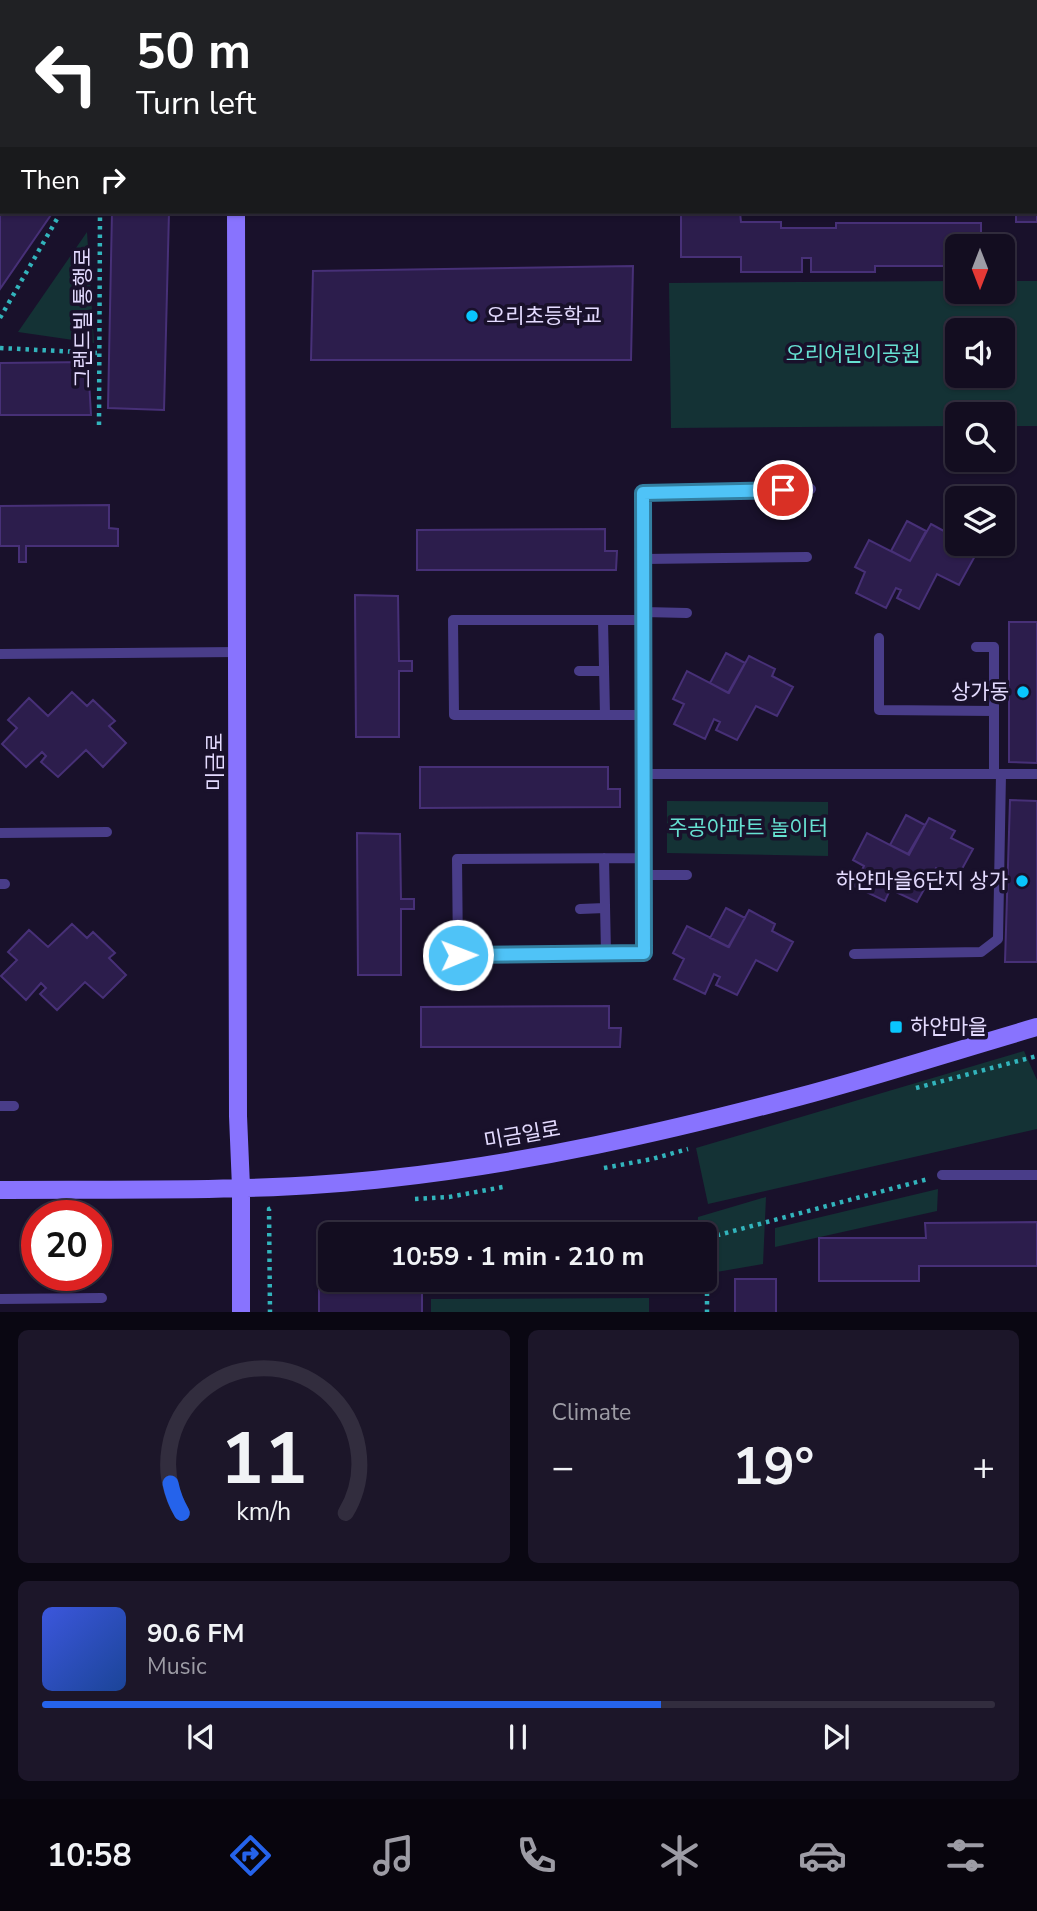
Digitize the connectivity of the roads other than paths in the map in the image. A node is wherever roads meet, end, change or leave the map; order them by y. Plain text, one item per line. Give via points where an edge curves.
1 (236, 214) edge
2 (811, 489) dead end
3 (807, 556) dead end
4 (644, 559) junction
5 (687, 613) dead end
6 (644, 616) junction
7 (603, 620) junction
8 (879, 638) dead end
9 (976, 647) dead end
10 (238, 652) junction
11 (0, 654) edge
12 (579, 671) dead end
13 (604, 671) junction
14 (994, 711) junction
15 (605, 715) junction
16 (644, 715) junction
17 (644, 774) junction
18 (998, 775) junction
19 (1037, 775) edge
20 (107, 832) dead end
21 (0, 833) edge
22 (604, 858) junction
23 (644, 858) junction
24 (644, 875) junction
25 (687, 875) dead end
26 (605, 908) junction
27 (580, 909) dead end
28 (606, 953) junction
29 (854, 954) dead end
30 (1037, 1027) edge
31 (0, 1107) edge
32 (14, 1107) dead end
33 (942, 1175) road end
34 (1037, 1175) edge
35 (241, 1187) junction
36 (0, 1190) edge
37 (102, 1298) dead end
38 (0, 1299) edge
39 (241, 1312) edge

1 - 10 main road, 미금로
2 - 4 lane via 643,493
3 - 4 lane
4 - 6 lane
5 - 6 lane
6 - 7 lane
6 - 16 lane
7 - 13 lane
7 - 15 lane via 453,620 454,715
8 - 14 lane via 879,710
9 - 14 lane via 994,647
10 - 11 lane
10 - 35 main road, 미금로
12 - 13 lane
13 - 15 lane
14 - 18 lane
15 - 16 lane
16 - 17 lane
17 - 18 lane
17 - 23 lane
18 - 19 lane
18 - 29 lane via 998,939 981,952
20 - 21 lane
22 - 23 lane
22 - 26 lane
22 - 28 lane via 457,859 458,955
23 - 24 lane
24 - 25 lane
24 - 28 lane via 644,953
26 - 27 lane
26 - 28 lane
30 - 35 main road, 미금일로 via 800,1097 643,1136 393,1178
31 - 32 lane
33 - 34 lane
35 - 36 main road, 미금일로
35 - 39 main road, 미금로
37 - 38 lane

